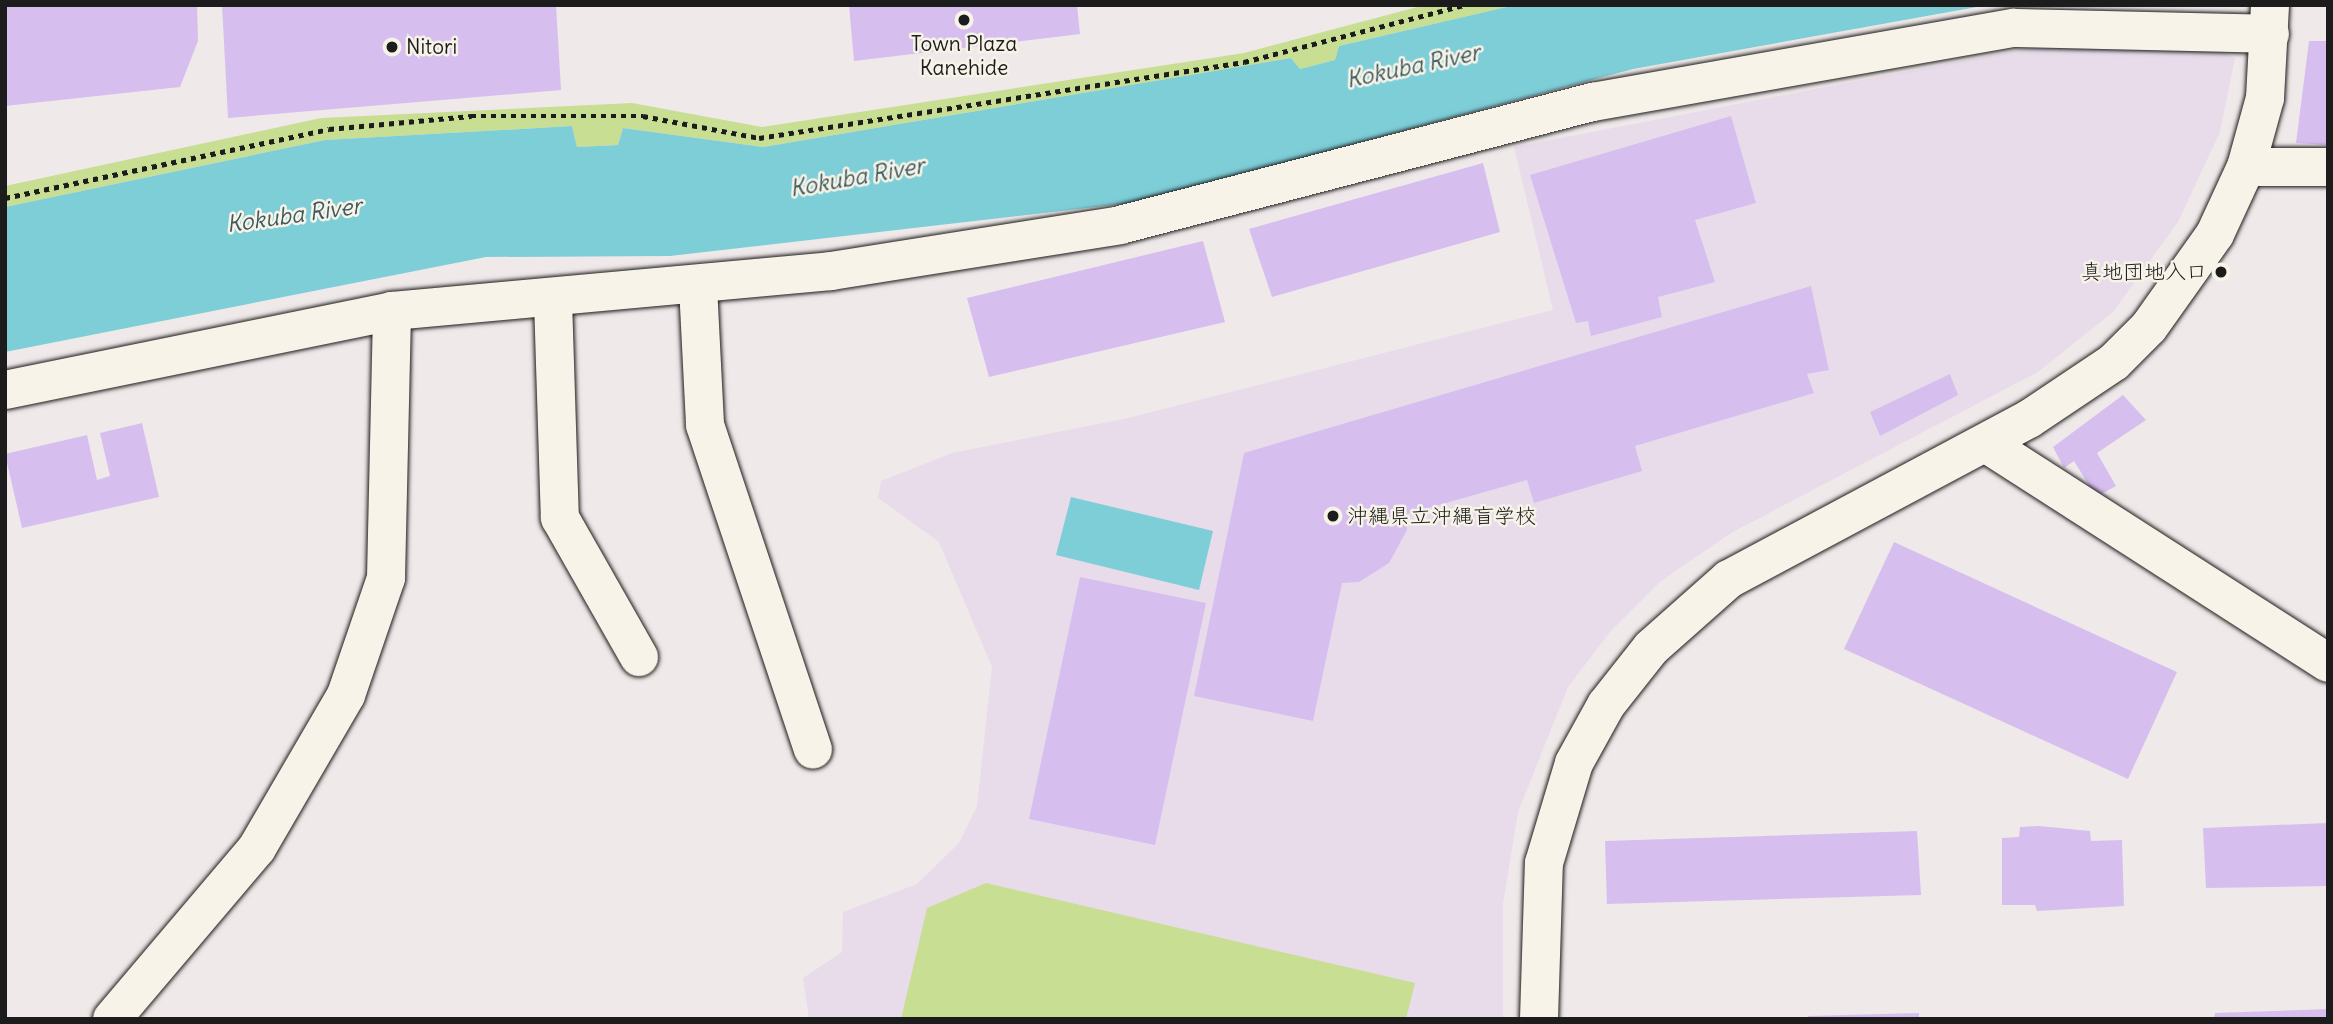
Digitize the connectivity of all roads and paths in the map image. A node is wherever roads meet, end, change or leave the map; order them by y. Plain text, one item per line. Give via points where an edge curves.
1 (1465, 5) edge
2 (2270, 20) edge
3 (2246, 167) junction
4 (2328, 167) edge
5 (5, 198) edge
6 (698, 286) junction
7 (553, 300) junction
8 (392, 311) junction
9 (5, 390) edge
10 (1987, 444) junction
11 (639, 657) dead end
12 (2328, 663) edge
13 (813, 750) dead end
14 (112, 1019) edge
15 (1539, 1019) edge

1 - 5 path via 1244,62 759,138 643,116 471,116 329,128
2 - 3 street via 2265,98
2 - 6 street via 2014,28 1593,102 1120,225
3 - 4 street
3 - 10 street via 2209,244 2149,327 2080,388
6 - 7 street
6 - 13 street via 705,425
7 - 8 street
7 - 11 street via 560,519
8 - 9 street
8 - 14 street via 386,578 346,695 257,848
10 - 12 street
10 - 15 street via 1729,579 1651,648 1606,705 1574,763 1544,863

